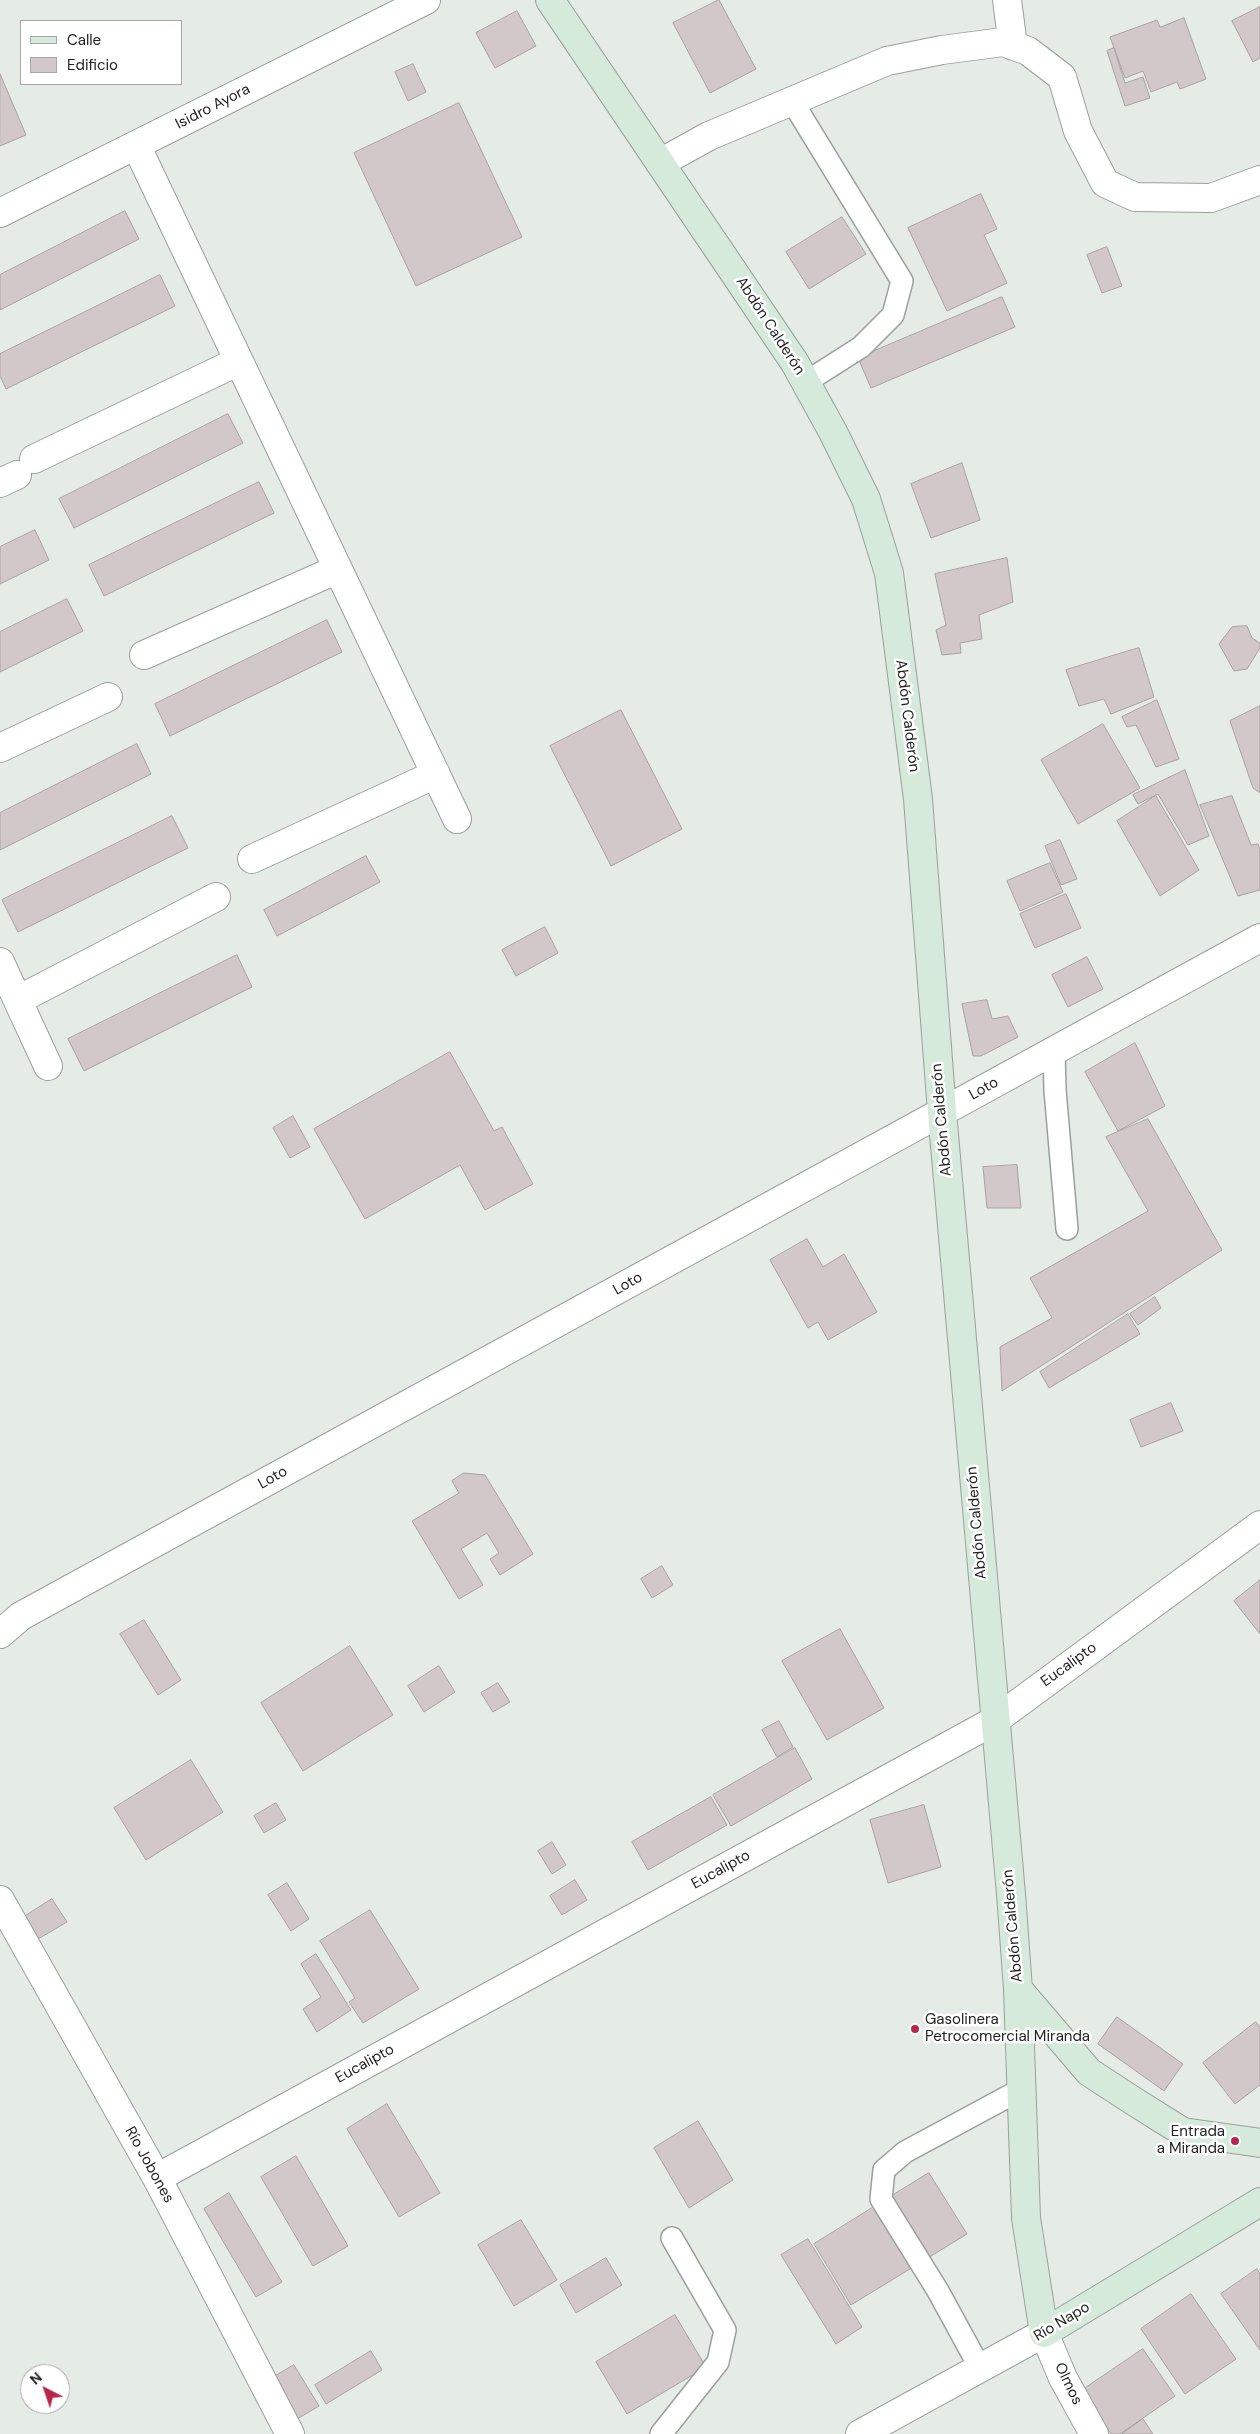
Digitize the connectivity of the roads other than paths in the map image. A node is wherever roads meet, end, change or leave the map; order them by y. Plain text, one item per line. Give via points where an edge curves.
1 (426, 0) edge
2 (550, 0) edge
3 (1007, 0) edge
4 (1012, 46) junction
5 (792, 101) junction
6 (136, 145) junction
7 (660, 163) junction
8 (1260, 180) edge
9 (0, 213) edge
10 (239, 361) junction
11 (806, 382) junction
12 (17, 472) edge
13 (338, 568) junction
14 (144, 655) dead end
15 (108, 697) dead end
16 (0, 748) edge
17 (436, 774) junction
18 (457, 819) dead end
19 (252, 859) dead end
20 (216, 897) dead end
21 (1260, 938) edge
22 (0, 962) edge
23 (18, 1000) junction
24 (1054, 1051) junction
25 (48, 1066) dead end
26 (942, 1112) junction
27 (1067, 1229) dead end
28 (1260, 1525) edge
29 (0, 1634) edge
30 (994, 1721) junction
31 (0, 1900) edge
32 (1018, 1990) junction
33 (1020, 2090) junction
34 (1260, 2144) edge
35 (157, 2178) junction
36 (1260, 2202) edge
37 (672, 2238) dead end
38 (1044, 2333) junction
39 (980, 2368) junction
40 (290, 2434) edge
41 (661, 2434) edge
42 (860, 2434) edge
43 (1094, 2434) edge

1 - 6 street, Isidro Ayora
2 - 7 street, Abdón Calderón
3 - 4 street
4 - 5 street via 1003,42 887,61
4 - 8 street via 1028,51 1062,77 1078,131 1105,183 1135,197 1211,198
5 - 7 street via 709,136
5 - 11 lane via 902,281 893,315 861,347
6 - 9 street, Isidro Ayora
6 - 10 street
7 - 11 street, Abdón Calderón
10 - 12 street
10 - 13 street
11 - 26 street, Abdón Calderón via 866,499 889,573 918,799
13 - 14 street
13 - 17 street
15 - 16 street
17 - 18 street
17 - 19 street
20 - 23 street
21 - 24 street, Loto
22 - 23 street
23 - 25 street
24 - 26 street, Loto
24 - 27 lane
26 - 29 street, Loto via 21,1616
26 - 30 street, Abdón Calderón
28 - 30 street, Eucalipto
30 - 32 street, Abdón Calderón
30 - 35 street, Eucalipto
31 - 35 street, Río Jobones
32 - 33 street, Abdón Calderón
32 - 34 street via 1089,2072 1175,2127 1183,2132
33 - 38 street, Abdón Calderón via 1026,2218
33 - 39 lane via 905,2152 884,2170 881,2199
35 - 40 street, Río Jobones
36 - 38 street, Río Napo
37 - 41 lane via 725,2330 718,2362
38 - 39 street, Río Napo
38 - 43 street, Olmos via 1062,2378
39 - 42 street, Río Napo

